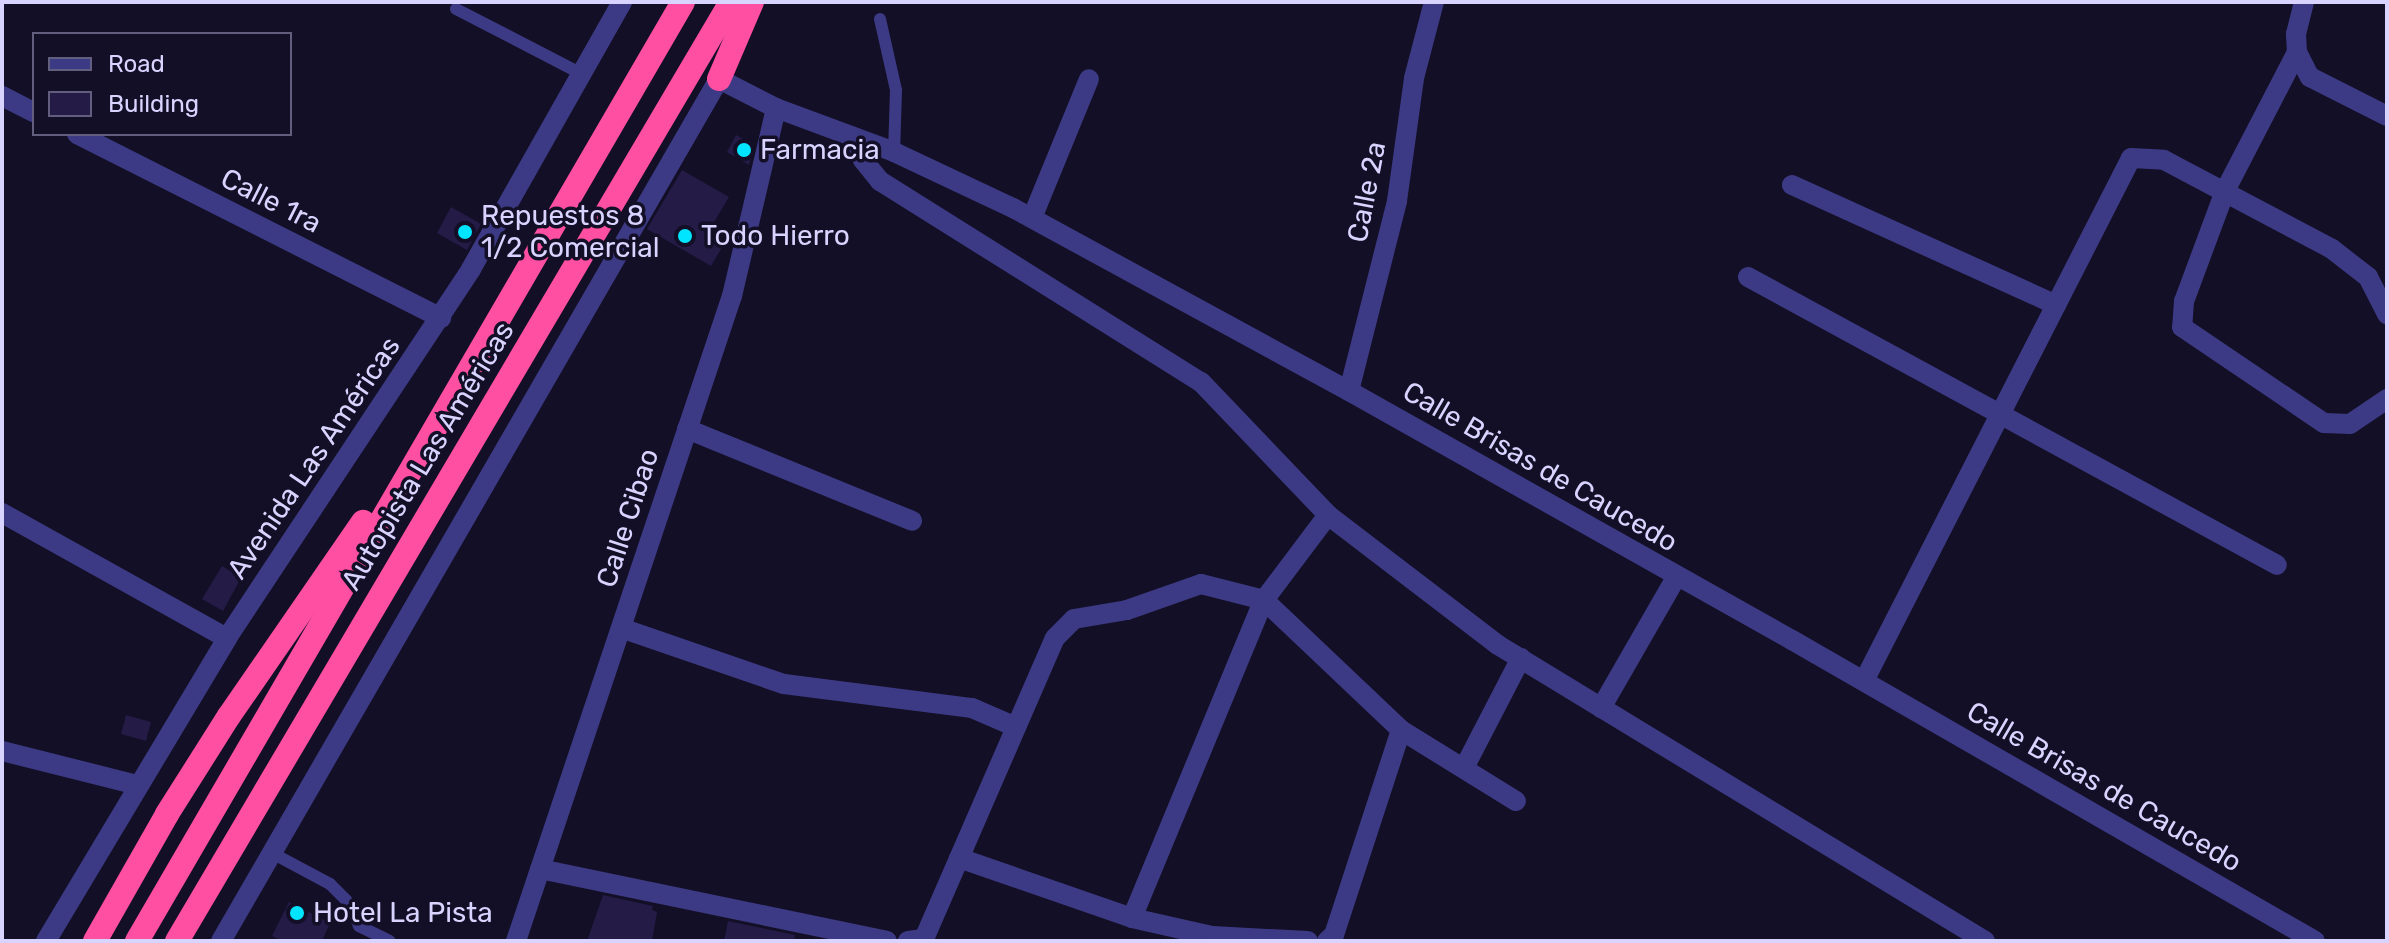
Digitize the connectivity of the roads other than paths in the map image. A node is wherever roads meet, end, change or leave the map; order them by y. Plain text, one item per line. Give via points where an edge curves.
1 (622, 2) edge
2 (683, 2) edge
3 (731, 2) edge
4 (752, 2) edge
5 (1434, 2) edge
6 (2304, 2) edge
7 (456, 9) dead end
8 (880, 19) dead end
9 (2297, 52) junction
10 (584, 75) junction
11 (719, 79) junction
12 (1089, 79) dead end
13 (2, 96) edge
14 (776, 108) junction
15 (32, 111) edge
16 (2387, 116) edge
17 (81, 136) edge
18 (856, 140) junction
19 (894, 152) junction
20 (1792, 185) dead end
21 (2225, 191) junction
22 (1032, 218) junction
23 (1748, 277) dead end
24 (2056, 305) junction
25 (2387, 314) edge
26 (441, 318) junction
27 (466, 372) junction
28 (1349, 391) junction
29 (2387, 399) edge
30 (1999, 416) junction
31 (687, 429) junction
32 (2, 513) edge
33 (1328, 515) junction
34 (912, 521) dead end
35 (2277, 565) dead end
36 (1677, 576) junction
37 (1264, 600) junction
38 (621, 628) junction
39 (227, 638) junction
40 (1521, 658) junction
41 (1864, 681) junction
42 (1601, 708) junction
43 (1016, 727) junction
44 (1401, 730) junction
45 (2, 751) edge
46 (1464, 768) junction
47 (137, 785) junction
48 (1516, 801) dead end
49 (272, 853) junction
50 (959, 858) junction
51 (540, 869) junction
52 (1132, 918) junction
53 (46, 941) edge
54 (95, 941) edge
55 (137, 941) edge
56 (177, 941) edge
57 (221, 941) edge
58 (390, 941) edge
59 (516, 941) edge
60 (887, 941) edge
61 (908, 941) edge
62 (1308, 941) edge
63 (1327, 941) edge
64 (1985, 941) edge
65 (2315, 941) edge

1 - 10 street, Avenida Las Américas
2 - 27 highway, Autopista Las Américas
3 - 56 highway, Autopista Las Américas
4 - 11 highway
5 - 28 street, Calle 2a via 1414,78 1397,201
6 - 9 street
7 - 10 lane
8 - 19 lane via 896,90
9 - 16 street via 2310,77
9 - 21 street
10 - 26 street, Avenida Las Américas
11 - 14 street, Calle Brisas de Caucedo
11 - 49 street
12 - 22 street
13 - 15 street
14 - 18 street, Calle Brisas de Caucedo
14 - 31 street, Calle Cibao via 732,296
17 - 26 street, Calle 1ra
18 - 19 street, Calle Brisas de Caucedo
18 - 33 street via 863,160 880,181 1201,382
19 - 22 street, Calle Brisas de Caucedo
20 - 24 street
21 - 24 street via 2164,160 2131,158
21 - 25 street via 2332,249 2368,277
21 - 29 street via 2184,301 2182,327 2324,423 2350,424
22 - 28 street, Calle Brisas de Caucedo
23 - 30 street
24 - 30 street
26 - 39 street, Avenida Las Américas
27 - 54 highway via 229,716
27 - 55 highway, Autopista Las Américas
28 - 36 street, Calle Brisas de Caucedo
30 - 35 street
30 - 41 street
31 - 34 street
31 - 38 street, Calle Cibao
32 - 39 street
33 - 37 street
33 - 40 street
36 - 41 street, Calle Brisas de Caucedo
36 - 42 street
37 - 43 street via 1201,584 1127,610 1074,619 1055,638
37 - 44 street
37 - 52 street
38 - 43 street via 784,684 972,708
38 - 51 street, Calle Cibao
39 - 47 street, Avenida Las Américas
40 - 42 street
40 - 46 street
41 - 65 street, Calle Brisas de Caucedo
42 - 64 street
43 - 50 street
44 - 46 street
44 - 63 street via 1338,923
45 - 47 street
46 - 48 street
47 - 53 street, Avenida Las Américas
49 - 57 street
49 - 58 lane via 330,884 346,900 359,926
50 - 52 street
50 - 61 street via 924,939
51 - 59 street, Calle Cibao
51 - 60 street
52 - 62 street via 1212,936

